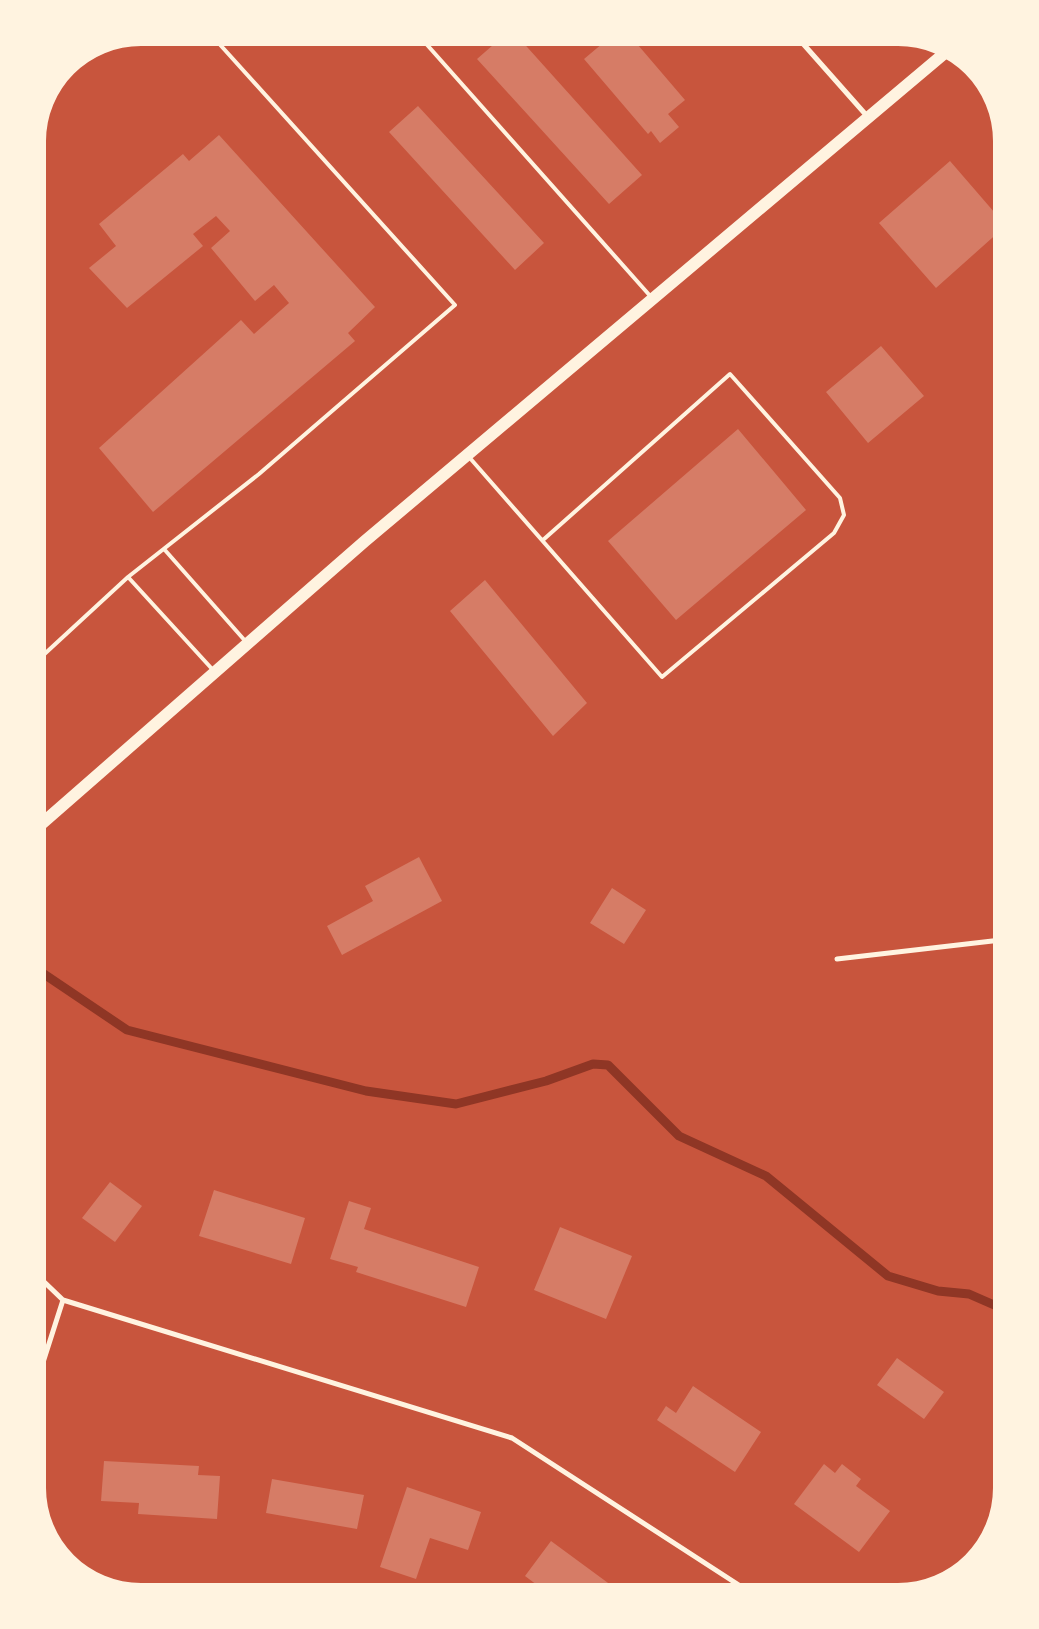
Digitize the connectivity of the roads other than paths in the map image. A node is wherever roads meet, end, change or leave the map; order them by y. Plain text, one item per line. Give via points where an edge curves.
1 (221, 46) edge
2 (428, 46) edge
3 (805, 46) edge
4 (941, 56) edge
5 (869, 119) junction
6 (653, 299) junction
7 (468, 455) junction
8 (543, 540) junction
9 (164, 549) junction
10 (128, 577) junction
11 (247, 644) junction
12 (46, 653) edge
13 (215, 671) junction
14 (46, 820) edge
15 (993, 941) edge
16 (836, 959) dead end
17 (46, 1284) edge
18 (63, 1300) junction
19 (46, 1353) edge
20 (734, 1583) edge

1 - 9 lane via 455,305 259,474
2 - 6 lane
3 - 5 street
4 - 5 main road
5 - 6 main road
6 - 7 main road
7 - 8 lane
7 - 11 main road
8 - 8 lane via 730,374 840,498 844,515 834,533 662,677
9 - 10 lane
9 - 11 lane
10 - 12 lane
10 - 13 lane
11 - 13 main road
13 - 14 main road
15 - 16 street
17 - 18 street
18 - 19 street
18 - 20 street via 512,1438

